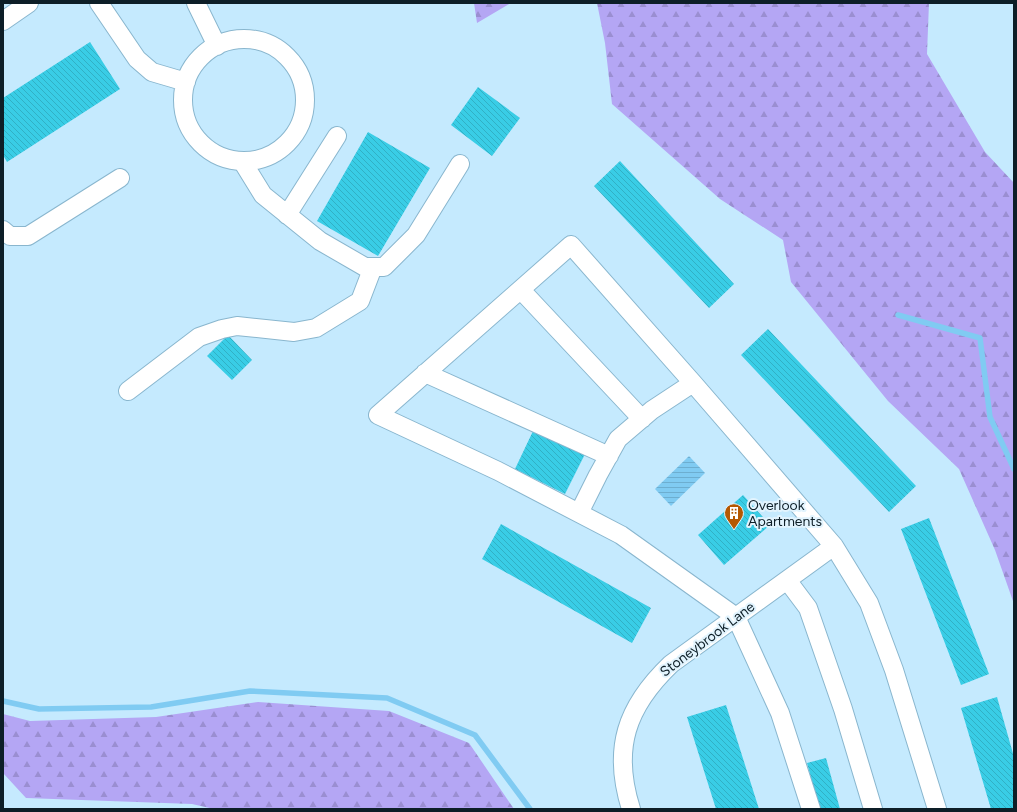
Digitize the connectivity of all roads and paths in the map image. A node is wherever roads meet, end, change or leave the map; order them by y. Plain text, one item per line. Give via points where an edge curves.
1 (29, 3) edge
2 (99, 3) edge
3 (196, 3) edge
4 (3, 21) edge
5 (217, 46) junction
6 (186, 82) junction
7 (337, 136) dead end
8 (242, 162) junction
9 (460, 164) dead end
10 (120, 178) dead end
11 (288, 215) junction
12 (3, 230) edge
13 (373, 267) junction
14 (521, 290) junction
15 (425, 373) junction
16 (693, 382) junction
17 (128, 390) dead end
18 (642, 419) junction
19 (609, 456) junction
20 (579, 513) junction
21 (834, 546) junction
22 (787, 580) junction
23 (736, 617) junction
24 (631, 809) edge
25 (811, 809) edge
26 (873, 809) edge
27 (937, 809) edge

1 - 4 street
2 - 6 street via 136,58 152,72
3 - 5 street
5 - 6 street via 203,55 193,67
5 - 8 street via 236,40 256,40 275,48 290,60 301,78 305,97 303,117 294,135 280,150 262,159
6 - 8 street via 183,101 186,119 195,136 208,149 224,158
7 - 11 street
8 - 11 street via 263,195
9 - 13 street via 416,235 384,267
10 - 12 street via 28,236 10,236
11 - 13 street via 320,241 365,267
13 - 17 street via 360,301 316,328 294,332 237,326 222,329 199,337
14 - 15 street
14 - 16 street via 571,245
14 - 18 street
15 - 19 street
15 - 20 street via 378,414
16 - 18 street
16 - 21 street
18 - 19 street via 618,439
19 - 20 street
20 - 23 street via 621,535
21 - 22 street, Stoneybrook Lane
21 - 27 street via 869,603 894,670
22 - 23 street, Stoneybrook Lane
22 - 26 street via 808,608 843,709
23 - 24 street, Stoneybrook Lane via 671,664 656,678 630,718 622,744 622,771
23 - 25 street via 780,713

